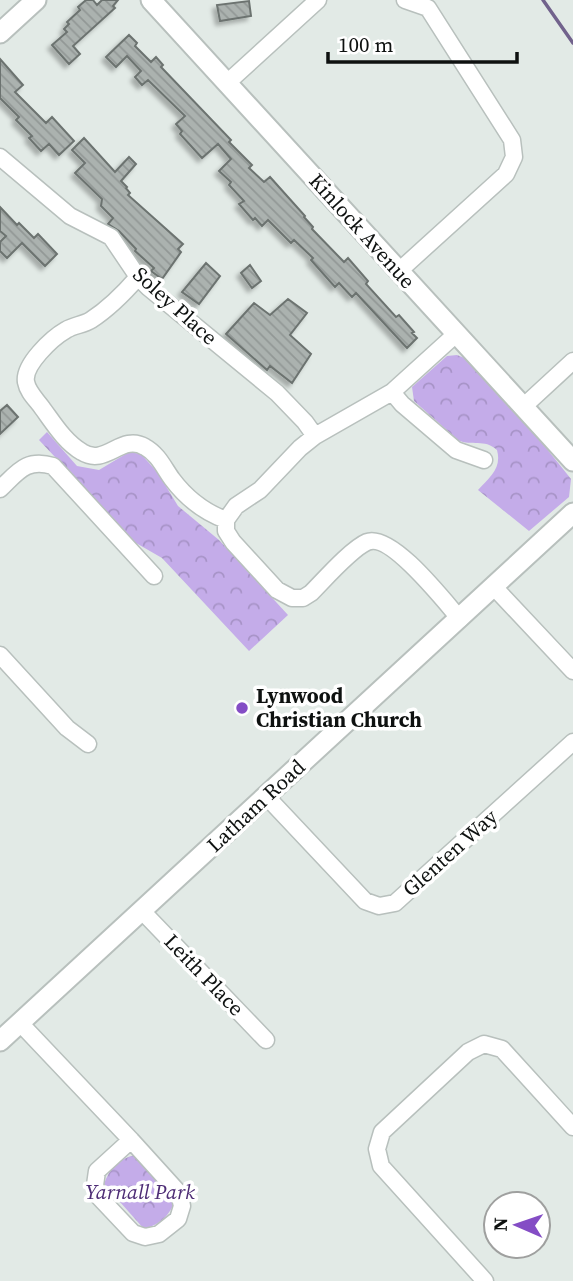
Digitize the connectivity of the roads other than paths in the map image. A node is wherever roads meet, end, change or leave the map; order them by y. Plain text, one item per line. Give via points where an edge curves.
1 (36, 0) edge
2 (150, 0) edge
3 (318, 0) edge
4 (405, 0) edge
5 (2, 28) edge
6 (227, 83) junction
7 (0, 157) edge
8 (399, 271) junction
9 (138, 277) junction
10 (456, 334) junction
11 (573, 361) edge
12 (392, 392) junction
13 (523, 407) junction
14 (315, 436) junction
15 (484, 460) dead end
16 (573, 461) edge
17 (0, 489) edge
18 (573, 513) edge
19 (226, 520) junction
20 (154, 576) dead end
21 (494, 587) junction
22 (460, 619) junction
23 (0, 655) edge
24 (573, 671) edge
25 (573, 742) edge
26 (88, 744) dead end
27 (267, 796) junction
28 (142, 911) junction
29 (20, 1023) junction
30 (266, 1040) dead end
31 (0, 1041) edge
32 (573, 1127) edge
33 (131, 1140) junction
34 (485, 1281) edge

1 - 5 street
2 - 6 street, Kinlock Avenue
3 - 6 street
4 - 8 street via 428,8 512,140 514,157 506,174
6 - 8 street, Kinlock Avenue
7 - 9 street, Soley Place via 70,216 111,237
8 - 10 street, Kinlock Avenue
9 - 14 street, Soley Place via 277,393
9 - 19 street via 98,315 68,328 43,349 28,368 29,391 62,435 82,453 95,457 109,454 131,442 146,447 188,497 205,512
10 - 12 street
10 - 13 street, Kinlock Avenue
11 - 13 street
12 - 14 street
12 - 15 street via 456,450
13 - 16 street, Kinlock Avenue
14 - 19 street
17 - 20 street via 25,466 39,462 53,466
18 - 21 street, Latham Road
19 - 22 street via 233,542 284,595 303,598 357,549 374,541 389,545 405,559
21 - 22 street, Latham Road
21 - 24 street
22 - 27 street, Latham Road
23 - 26 street via 67,729
25 - 27 street, Glenten Way via 395,903 379,906 365,901
27 - 28 street, Latham Road
28 - 29 street, Latham Road
28 - 30 street, Leith Place
29 - 31 street, Latham Road
29 - 33 street
32 - 34 street via 502,1049 484,1044 468,1052 382,1132 377,1149 381,1166
33 - 33 street via 179,1193 178,1219 159,1234 145,1237 133,1233 99,1197 95,1185 97,1171

